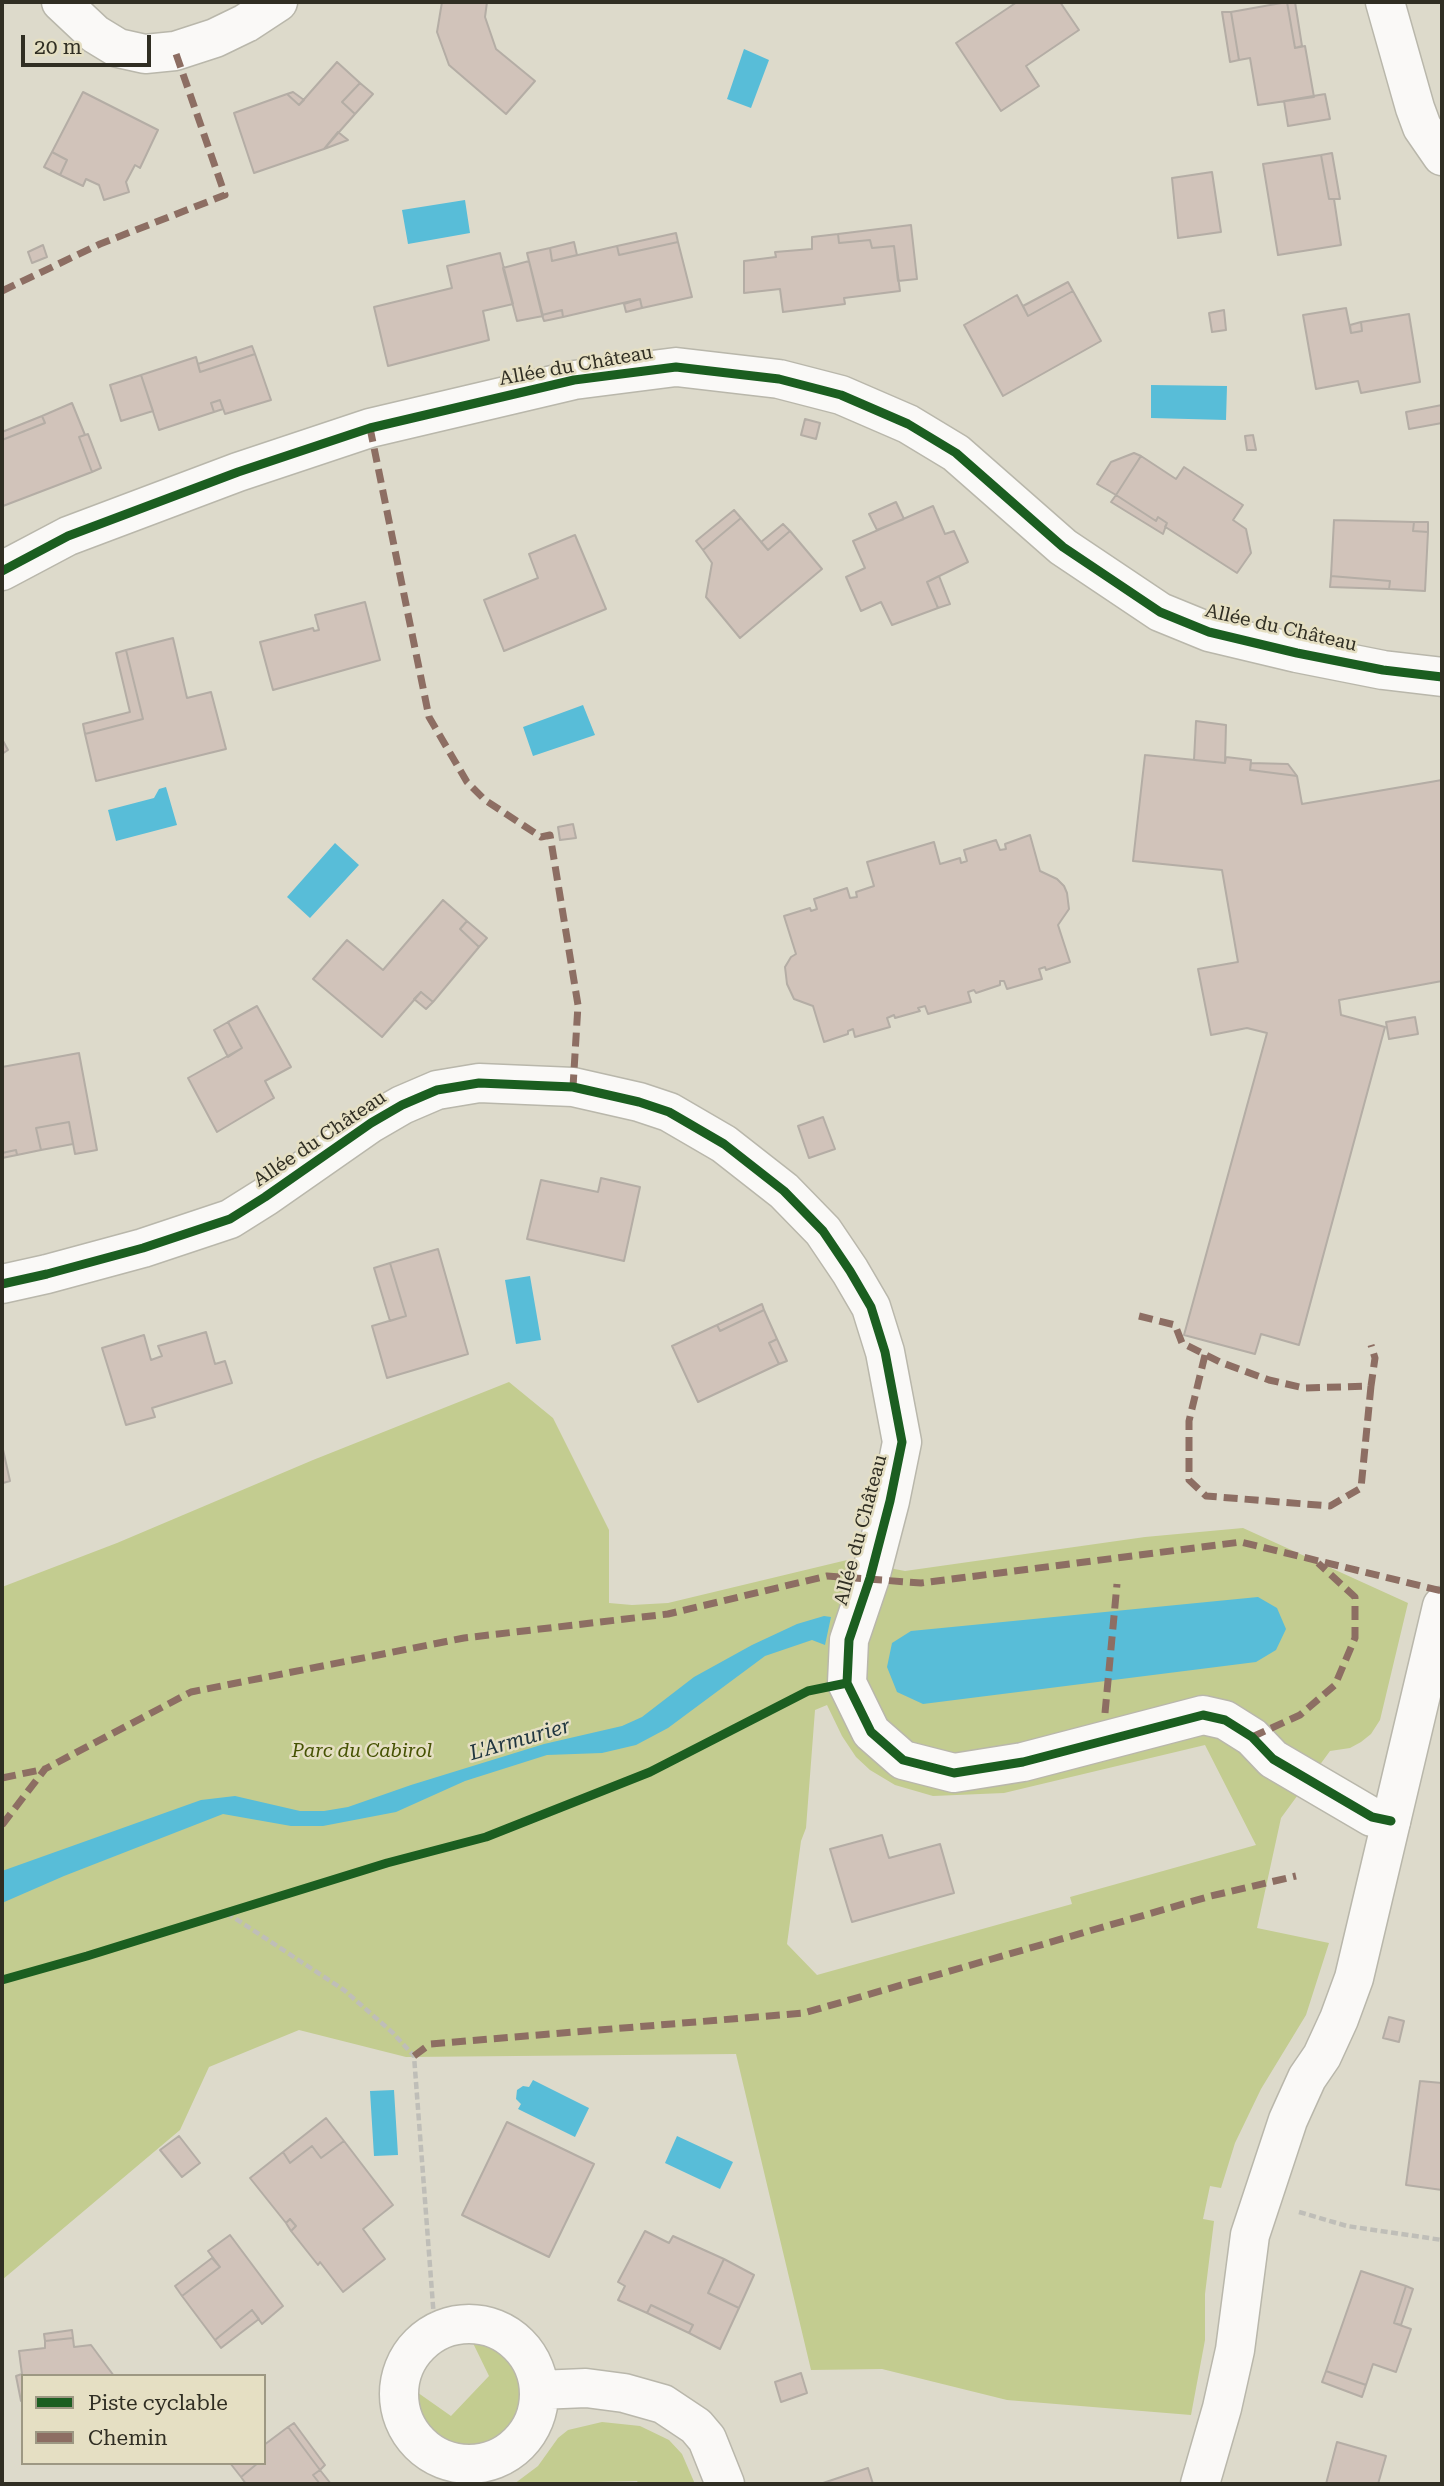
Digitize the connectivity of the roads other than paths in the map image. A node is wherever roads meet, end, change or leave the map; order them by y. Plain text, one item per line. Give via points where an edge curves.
1 (61, 2) edge
2 (278, 2) edge
3 (1385, 2) edge
4 (1442, 156) edge
5 (2, 570) edge
6 (1442, 677) edge
7 (2, 1283) edge
8 (1442, 1606) edge
9 (1432, 1692) edge
10 (1391, 1821) junction
11 (539, 2389) junction
12 (725, 2484) edge
13 (1200, 2484) edge

1 - 2 street via 94,34 118,48 145,54 175,51 215,38
3 - 4 street via 1419,118
5 - 6 street, Allée du Château via 68,536 370,428 574,380 676,367 779,379 841,395 908,424 956,453 1063,547 1160,612 1209,632 1383,670
7 - 10 street, Allée du Château via 142,1248 230,1219 371,1123 437,1090 479,1083 573,1087 669,1112 724,1144 785,1191 823,1231 871,1307 886,1352 902,1443 870,1578 849,1640 847,1683 871,1732 903,1760 954,1773 1023,1762 1203,1715 1225,1720 1252,1737 1273,1759 1372,1817
8 - 9 street
9 - 10 street
10 - 13 street via 1354,1978 1339,2019 1288,2120 1253,2223 1235,2350
11 - 11 street via 532,2362 514,2341 490,2327 462,2324 435,2332 416,2348 402,2369 398,2394 402,2418 415,2440 434,2455 458,2463 483,2463 506,2453 524,2436 536,2414
11 - 12 street via 586,2388 663,2404 707,2439

